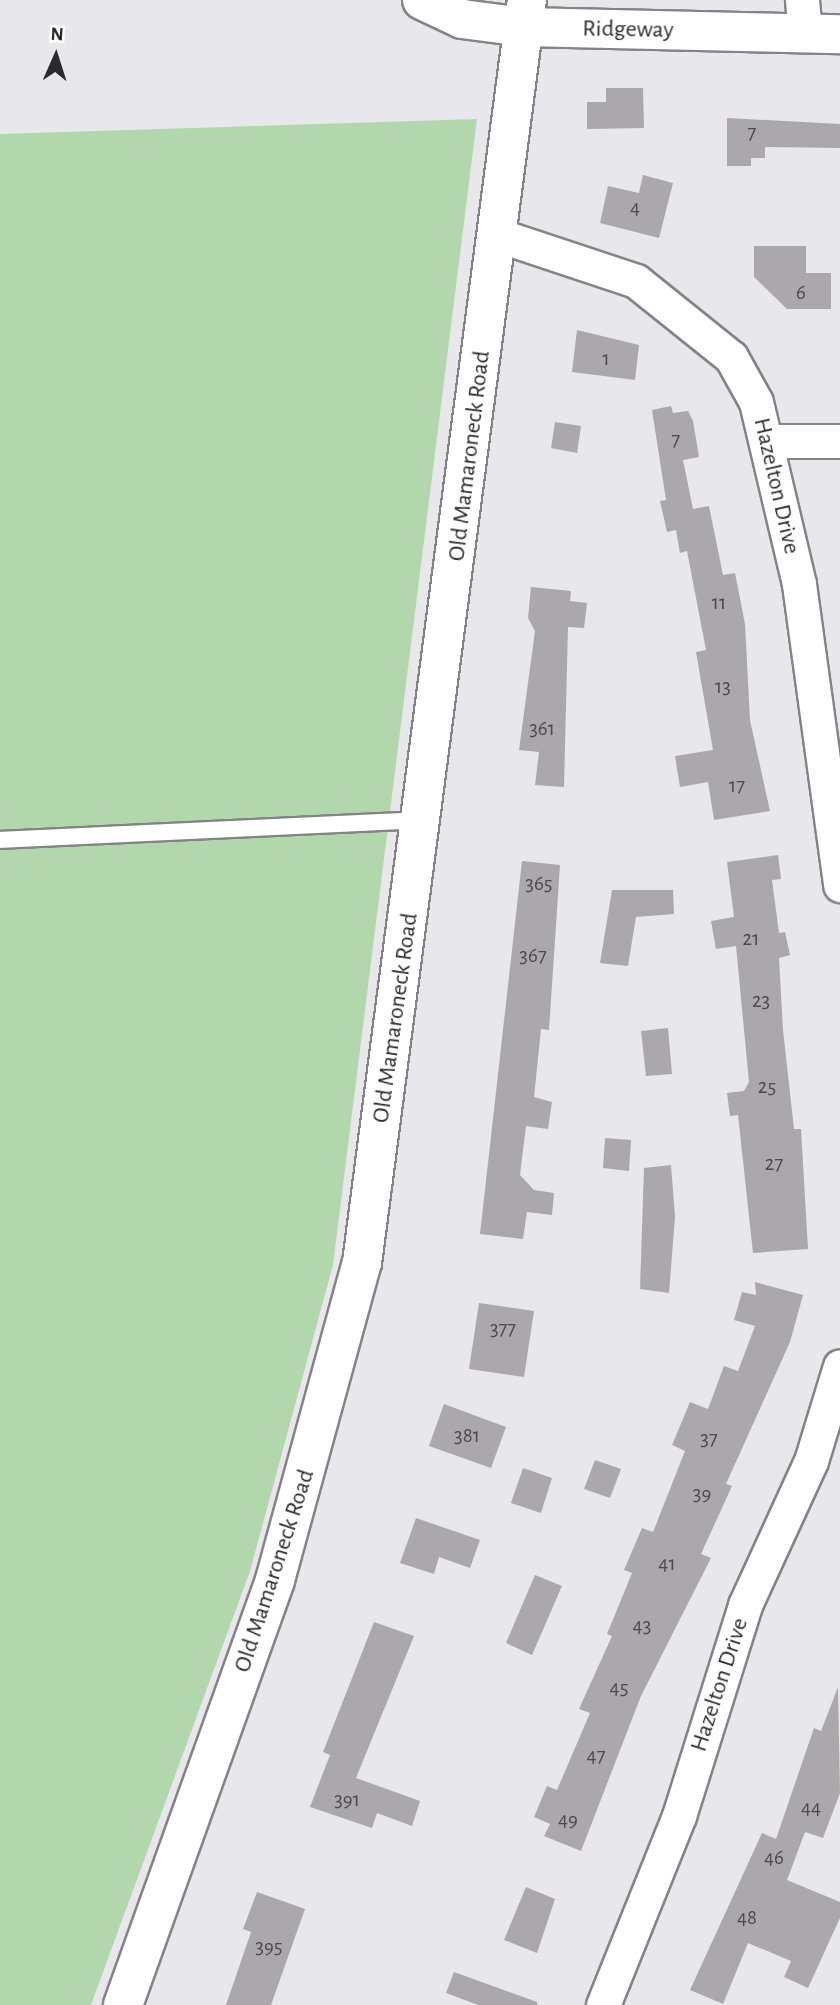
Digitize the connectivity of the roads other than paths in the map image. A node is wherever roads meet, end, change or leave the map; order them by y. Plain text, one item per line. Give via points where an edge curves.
1 (422, 0) edge
2 (526, 14) edge
3 (816, 23) edge
4 (498, 235) junction
5 (769, 441) junction
6 (840, 441) edge
7 (423, 820) junction
8 (0, 840) edge
9 (839, 867) edge
10 (840, 1366) edge
11 (123, 2005) edge
12 (603, 2005) edge

1 - 2 main road, Ridgeway via 462,19
2 - 3 main road, Ridgeway
2 - 4 main road, Old Mamaroneck Road
4 - 5 street, Hazelton Drive via 586,260 636,281 677,309 731,357
4 - 7 main road, Old Mamaroneck Road
5 - 6 street
5 - 9 street, Hazelton Drive via 799,584
7 - 8 lane
7 - 11 main road, Old Mamaroneck Road via 362,1263 327,1402 275,1580
10 - 12 street, Hazelton Drive via 811,1461 745,1605 678,1816

